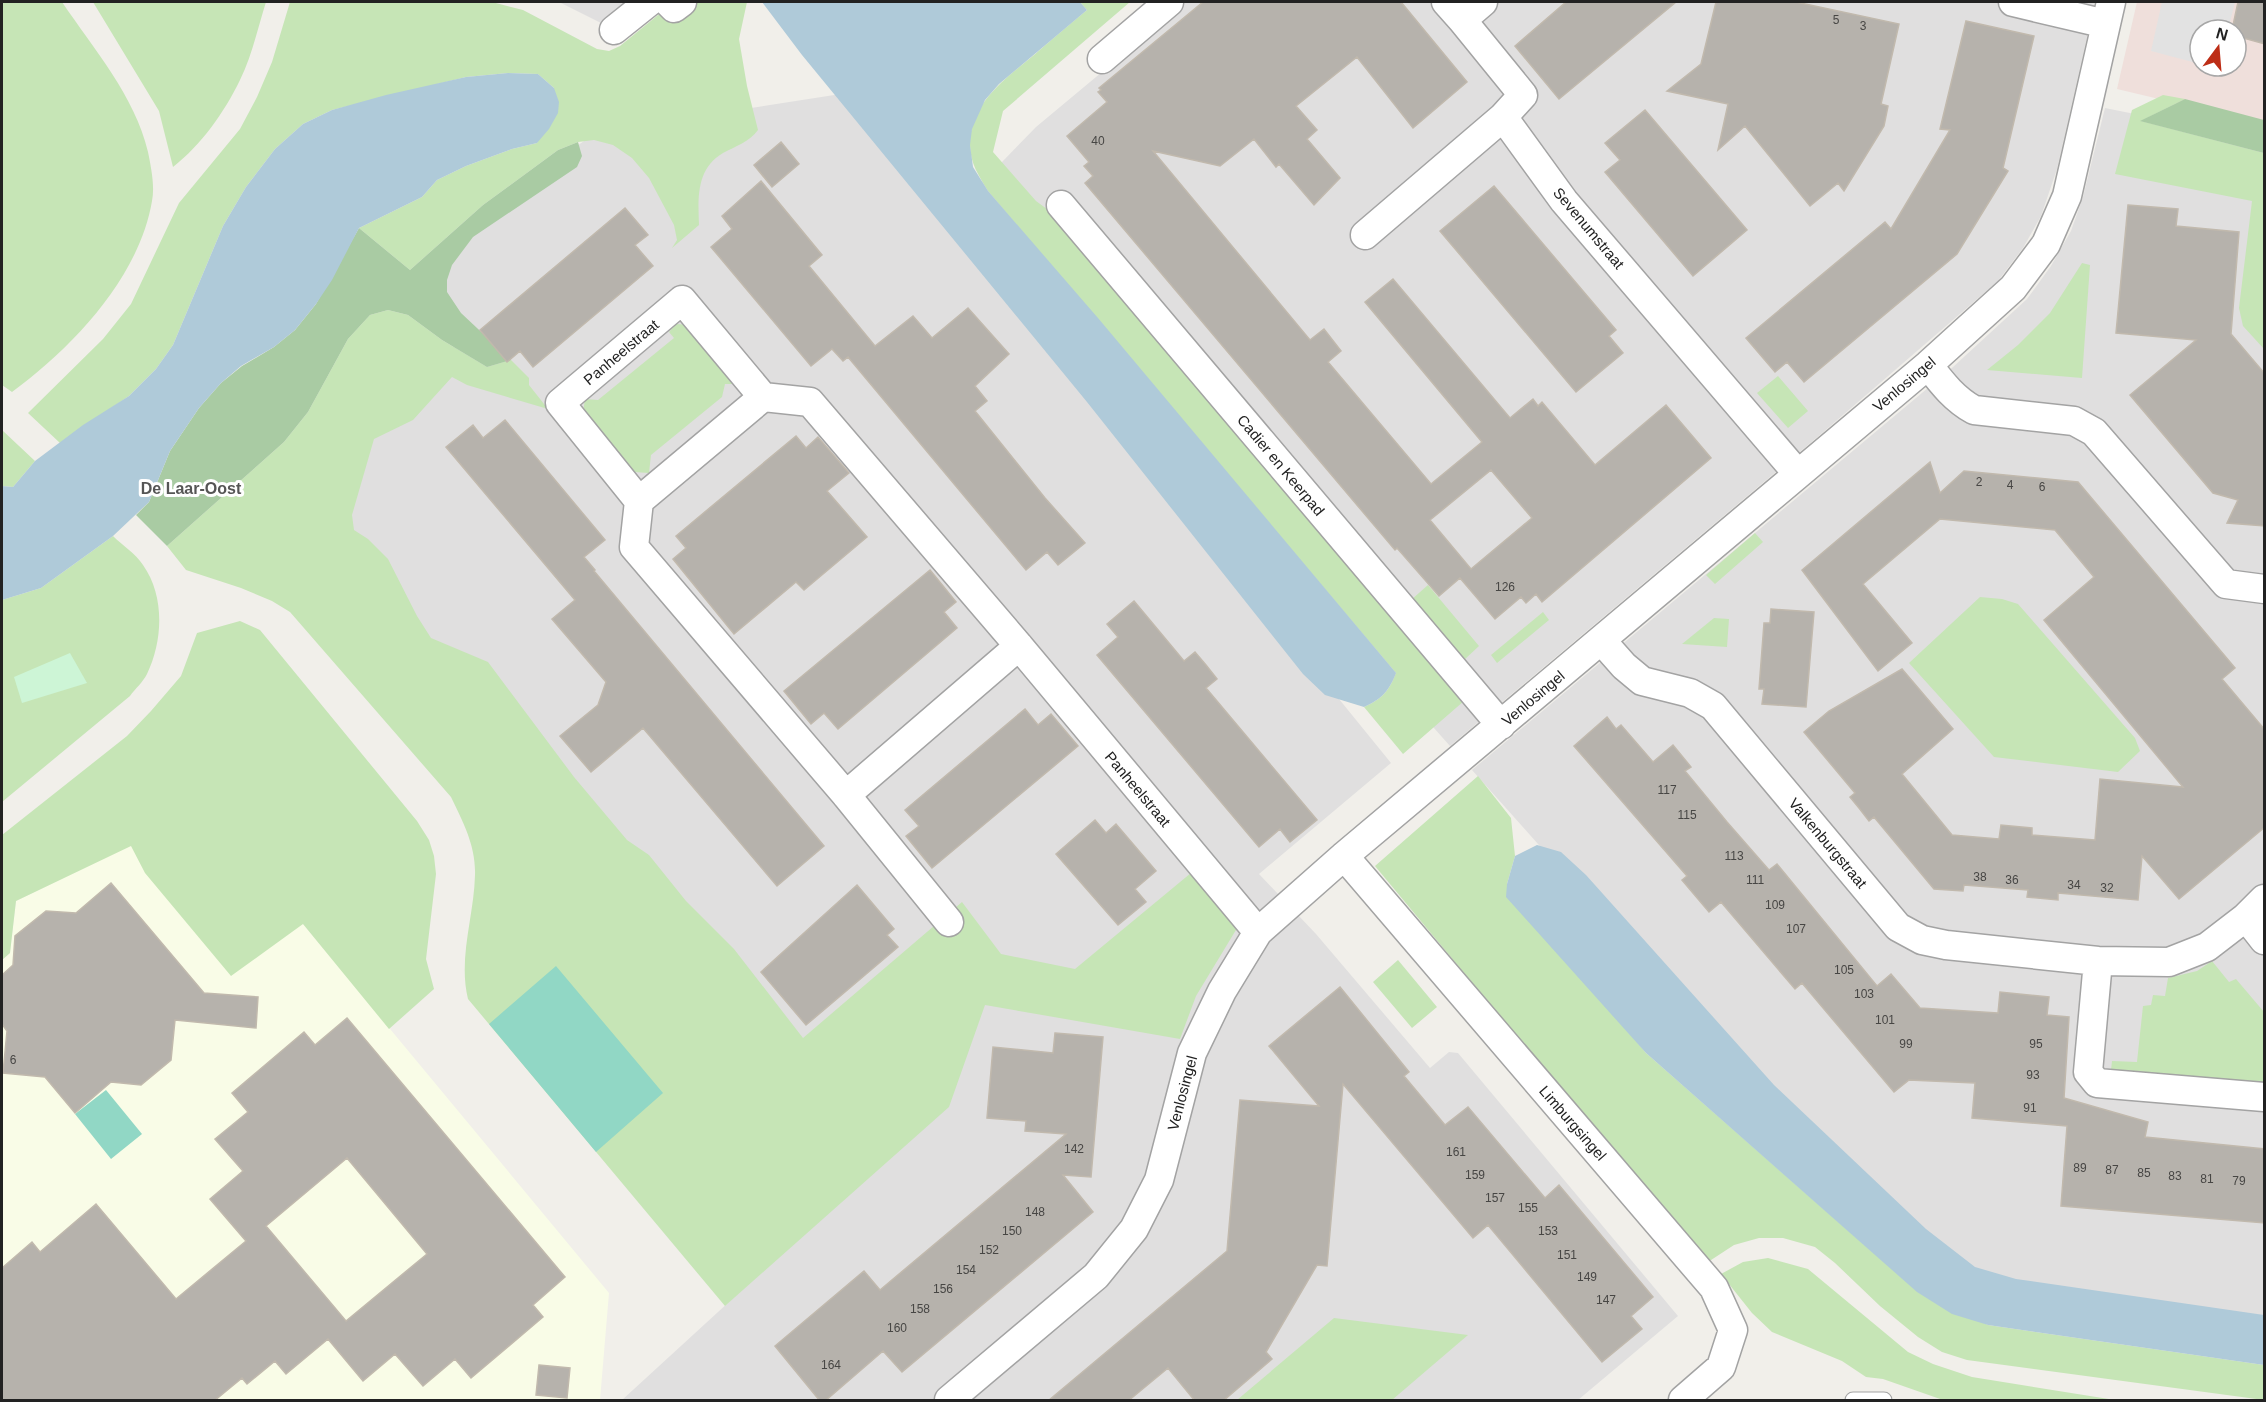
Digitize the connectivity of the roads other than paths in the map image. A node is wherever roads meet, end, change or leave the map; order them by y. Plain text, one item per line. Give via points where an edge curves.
1 (649, 2) edge
2 (668, 2) edge
3 (682, 2) edge
4 (1169, 2) edge
5 (2013, 2) edge
6 (1464, 8) edge
7 (2108, 13) edge
8 (614, 30) dead end
9 (1102, 59) dead end
10 (1503, 117) junction
11 (1061, 205) dead end
12 (1365, 235) dead end
13 (1928, 365) junction
14 (763, 397) junction
15 (1798, 474) junction
16 (639, 501) junction
17 (2265, 589) edge
18 (1601, 640) junction
19 (1019, 646) junction
20 (1501, 725) junction
21 (846, 795) junction
22 (1344, 856) junction
23 (2255, 908) edge
24 (949, 922) dead end
25 (1258, 932) junction
26 (2265, 940) edge
27 (2098, 961) junction
28 (2265, 1097) edge
29 (949, 1401) edge
30 (1683, 1401) edge
31 (1853, 1401) edge
32 (1884, 1401) edge

1 - 8 street
2 - 3 street via 674,8
4 - 9 street
5 - 7 street
6 - 10 street via 1523,95
7 - 13 street, Venlosingel via 2067,196 2046,244 2013,288
10 - 12 street
10 - 15 street, Sevenumstraat via 1564,201
11 - 20 street, Cadier en Keerpad
13 - 15 street, Venlosingel
13 - 17 street via 1961,403 1974,410 2085,425 2114,453 2226,584
14 - 16 street
14 - 16 street, Panheelstraat via 682,300 560,403
14 - 19 street, Panheelstraat via 810,402
15 - 18 street, Venlosingel
16 - 21 street via 634,547
18 - 20 street, Venlosingel
18 - 27 street, Valkenburgstraat via 1642,681 1690,693 1713,706 1898,927 1922,940 1946,945
19 - 21 street
19 - 25 street, Panheelstraat
20 - 22 street, Venlosingel
21 - 24 street
22 - 25 street, Venlosingel
22 - 30 street, Limburgsingel via 1714,1288 1733,1330 1721,1367
23 - 26 street, Valkenburgstraat
23 - 27 street, Valkenburgstraat via 2207,947 2169,962
25 - 29 street, Venlosingel via 1222,991 1192,1053 1159,1180 1134,1229 1096,1276
27 - 28 street via 2088,1072 2097,1083
31 - 32 lane

